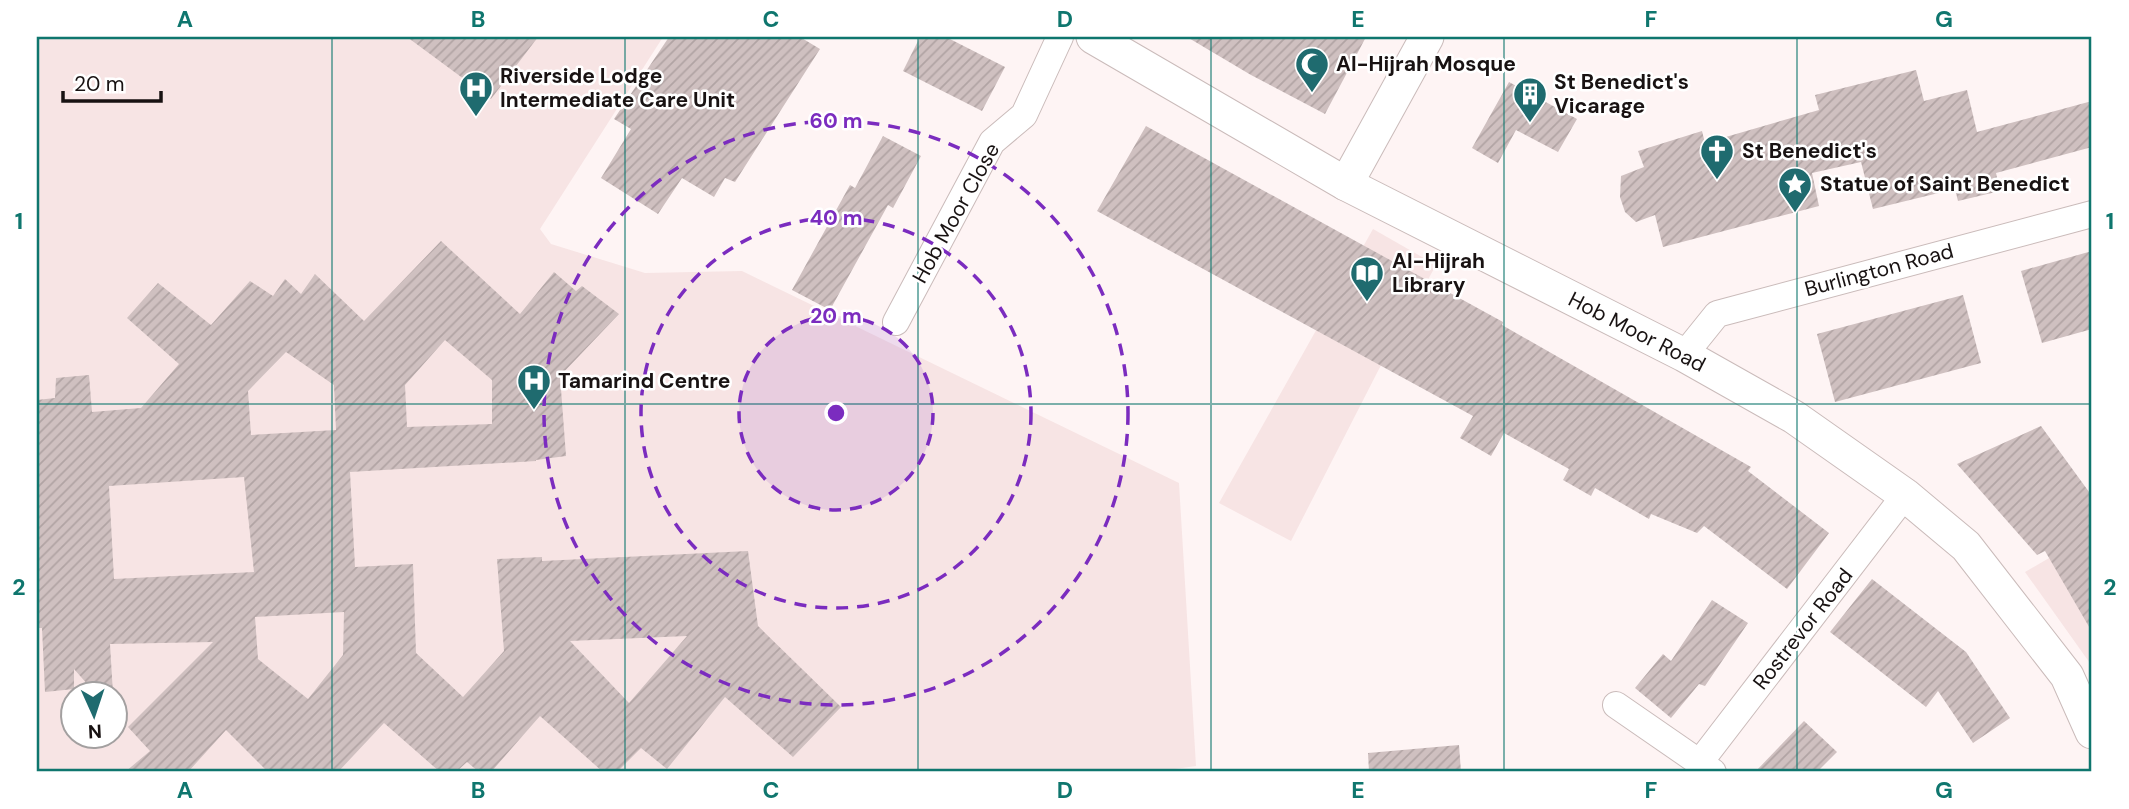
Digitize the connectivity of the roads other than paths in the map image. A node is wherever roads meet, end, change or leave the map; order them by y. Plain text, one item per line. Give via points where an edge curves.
1 (1060, 37) edge
2 (1093, 37) edge
3 (1427, 37) edge
4 (1346, 184) junction
5 (2092, 214) edge
6 (896, 321) dead end
7 (1684, 355) junction
8 (1905, 495) junction
9 (1616, 705) dead end
10 (2092, 732) edge
11 (1706, 767) edge

1 - 6 street, Hob Moor Close via 1024,115 992,142
2 - 4 street, Hob Moor Road
3 - 4 street
4 - 7 street, Hob Moor Road
5 - 7 street, Burlington Road via 1717,314
7 - 8 street, Hob Moor Road via 1794,417
8 - 10 street, Hob Moor Road via 1966,546 2067,676
8 - 11 street, Rostrevor Road
9 - 11 street, Rostrevor Road

